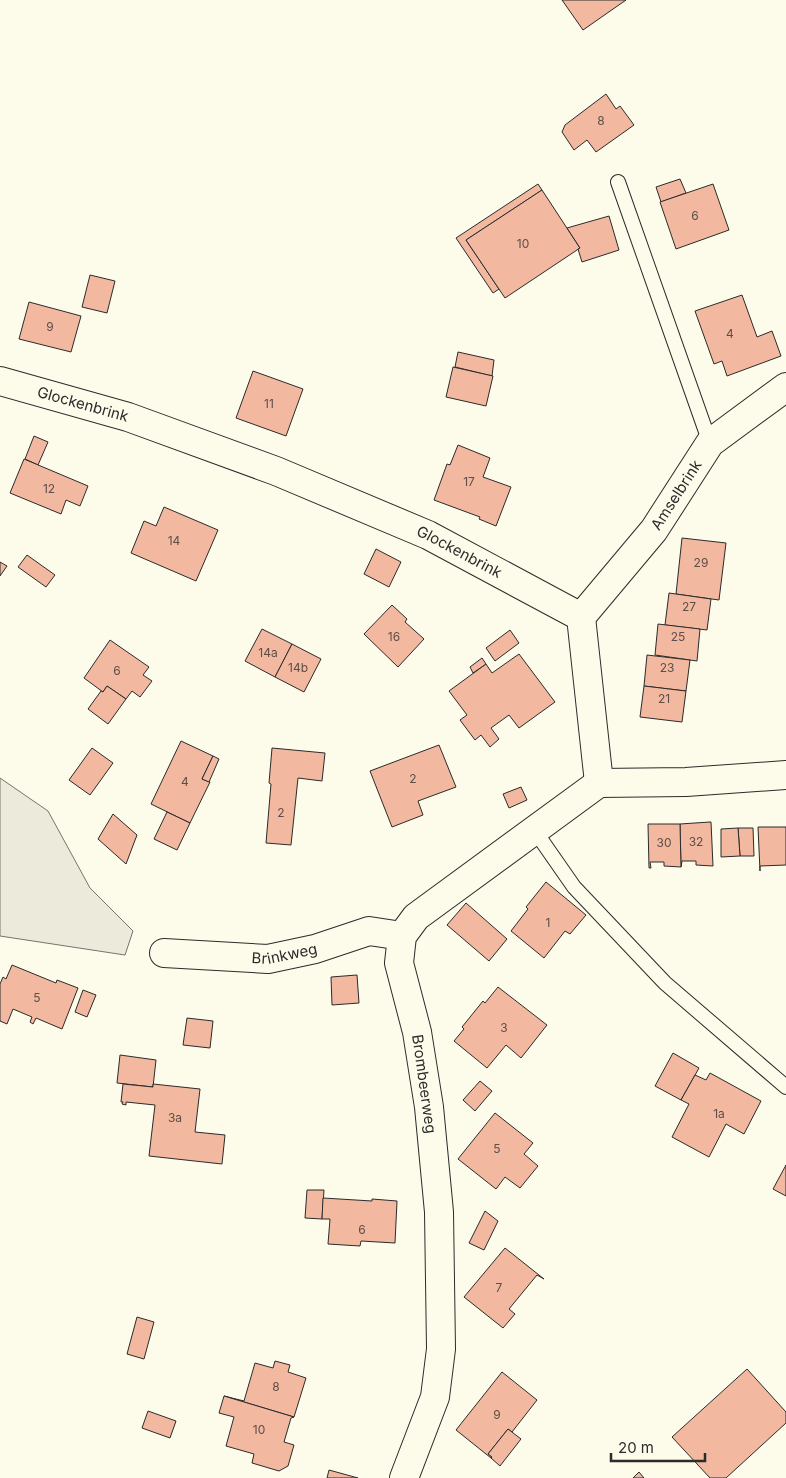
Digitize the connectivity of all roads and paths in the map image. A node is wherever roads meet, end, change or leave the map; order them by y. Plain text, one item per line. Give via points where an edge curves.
1 (618, 182) dead end
2 (0, 381) edge
3 (786, 387) edge
4 (710, 443) junction
5 (581, 617) junction
6 (786, 775) edge
7 (599, 783) junction
8 (535, 831) junction
9 (402, 936) junction
10 (164, 954) dead end
11 (786, 1087) edge
12 (404, 1478) edge

1 - 4 lane
2 - 5 street, Glockenbrink via 128,417 276,470 428,535
3 - 4 street, Amselbrink
4 - 5 street, Amselbrink via 654,530
5 - 7 street
6 - 7 street via 686,782
7 - 8 street
8 - 9 street via 416,917
8 - 11 lane via 574,887 665,983
9 - 10 street, Brinkweg via 369,931 315,949 268,959
9 - 12 street, Brombeerweg via 399,963 419,1042 439,1212 441,1349 435,1397

